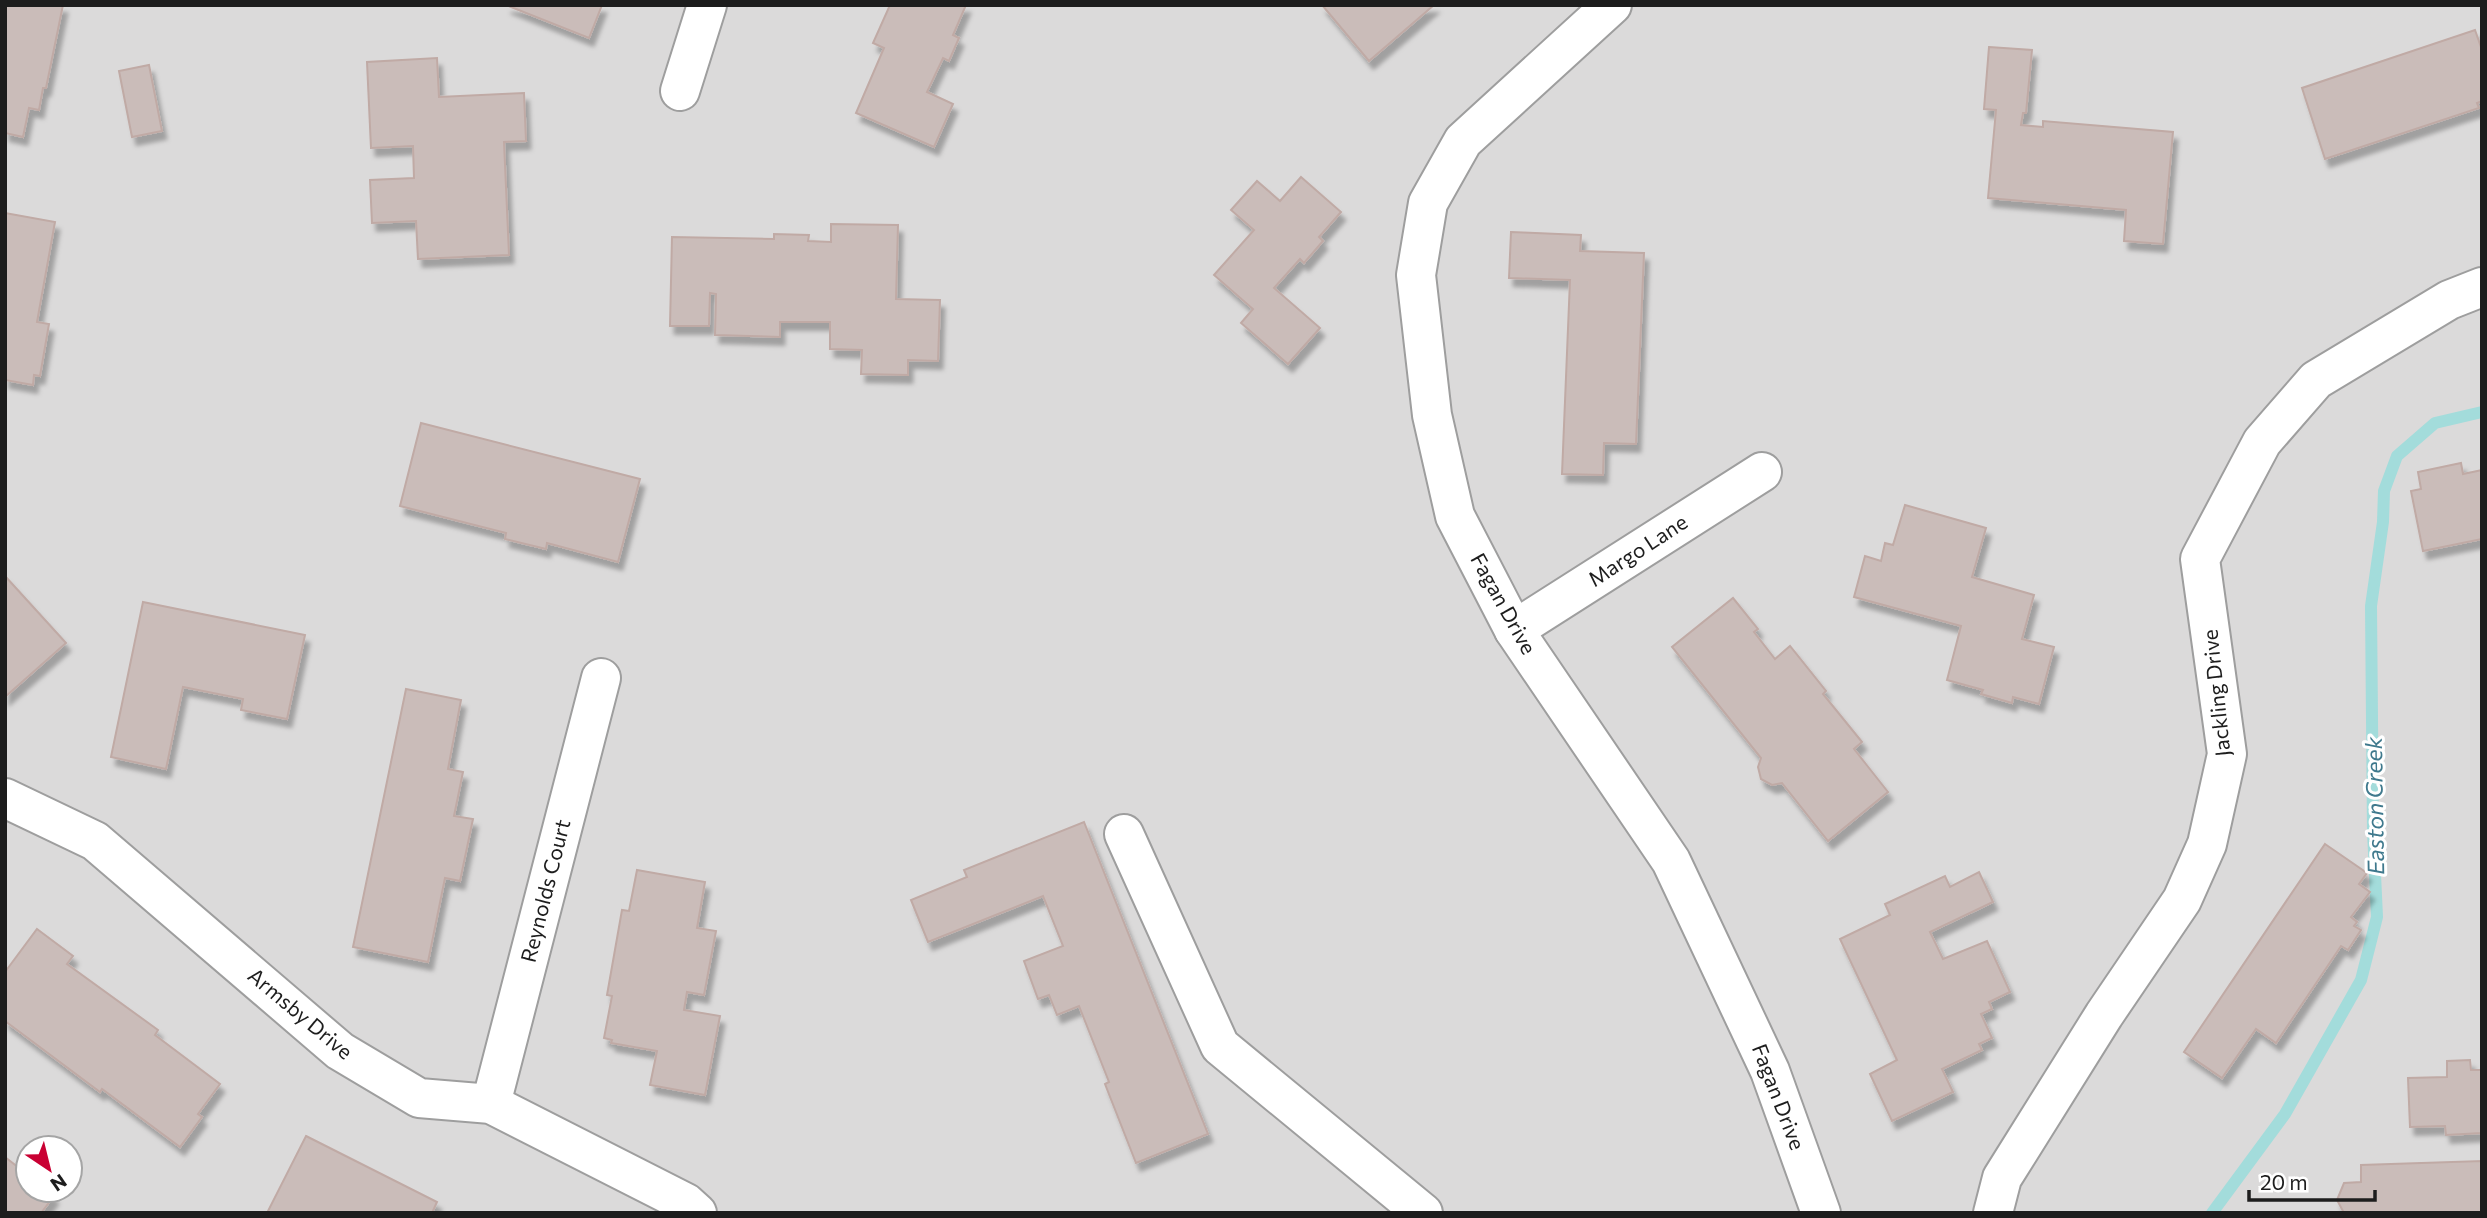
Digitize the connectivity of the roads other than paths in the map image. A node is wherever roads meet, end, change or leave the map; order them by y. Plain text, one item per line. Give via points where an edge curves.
1 (707, 5) edge
2 (1612, 5) edge
3 (680, 91) dead end
4 (2482, 287) edge
5 (1762, 472) dead end
6 (1514, 631) junction
7 (601, 678) dead end
8 (5, 798) edge
9 (1124, 834) dead end
10 (491, 1104) junction
11 (697, 1213) edge
12 (1423, 1213) edge
13 (1821, 1213) edge
14 (1993, 1213) edge

1 - 3 street
2 - 6 street, Fagan Drive via 1463,141 1428,203 1416,275 1432,415 1455,516
4 - 14 street, Jackling Drive via 2449,300 2316,380 2262,442 2200,559 2227,754 2207,844 2182,900 2002,1178
5 - 6 street, Margo Lane
6 - 13 street, Fagan Drive via 1671,861 1770,1071
7 - 10 street, Reynolds Court
8 - 10 street, Armsby Drive via 95,841 340,1051 419,1098
9 - 12 street via 1220,1046
10 - 11 street, Armsby Drive via 686,1203

